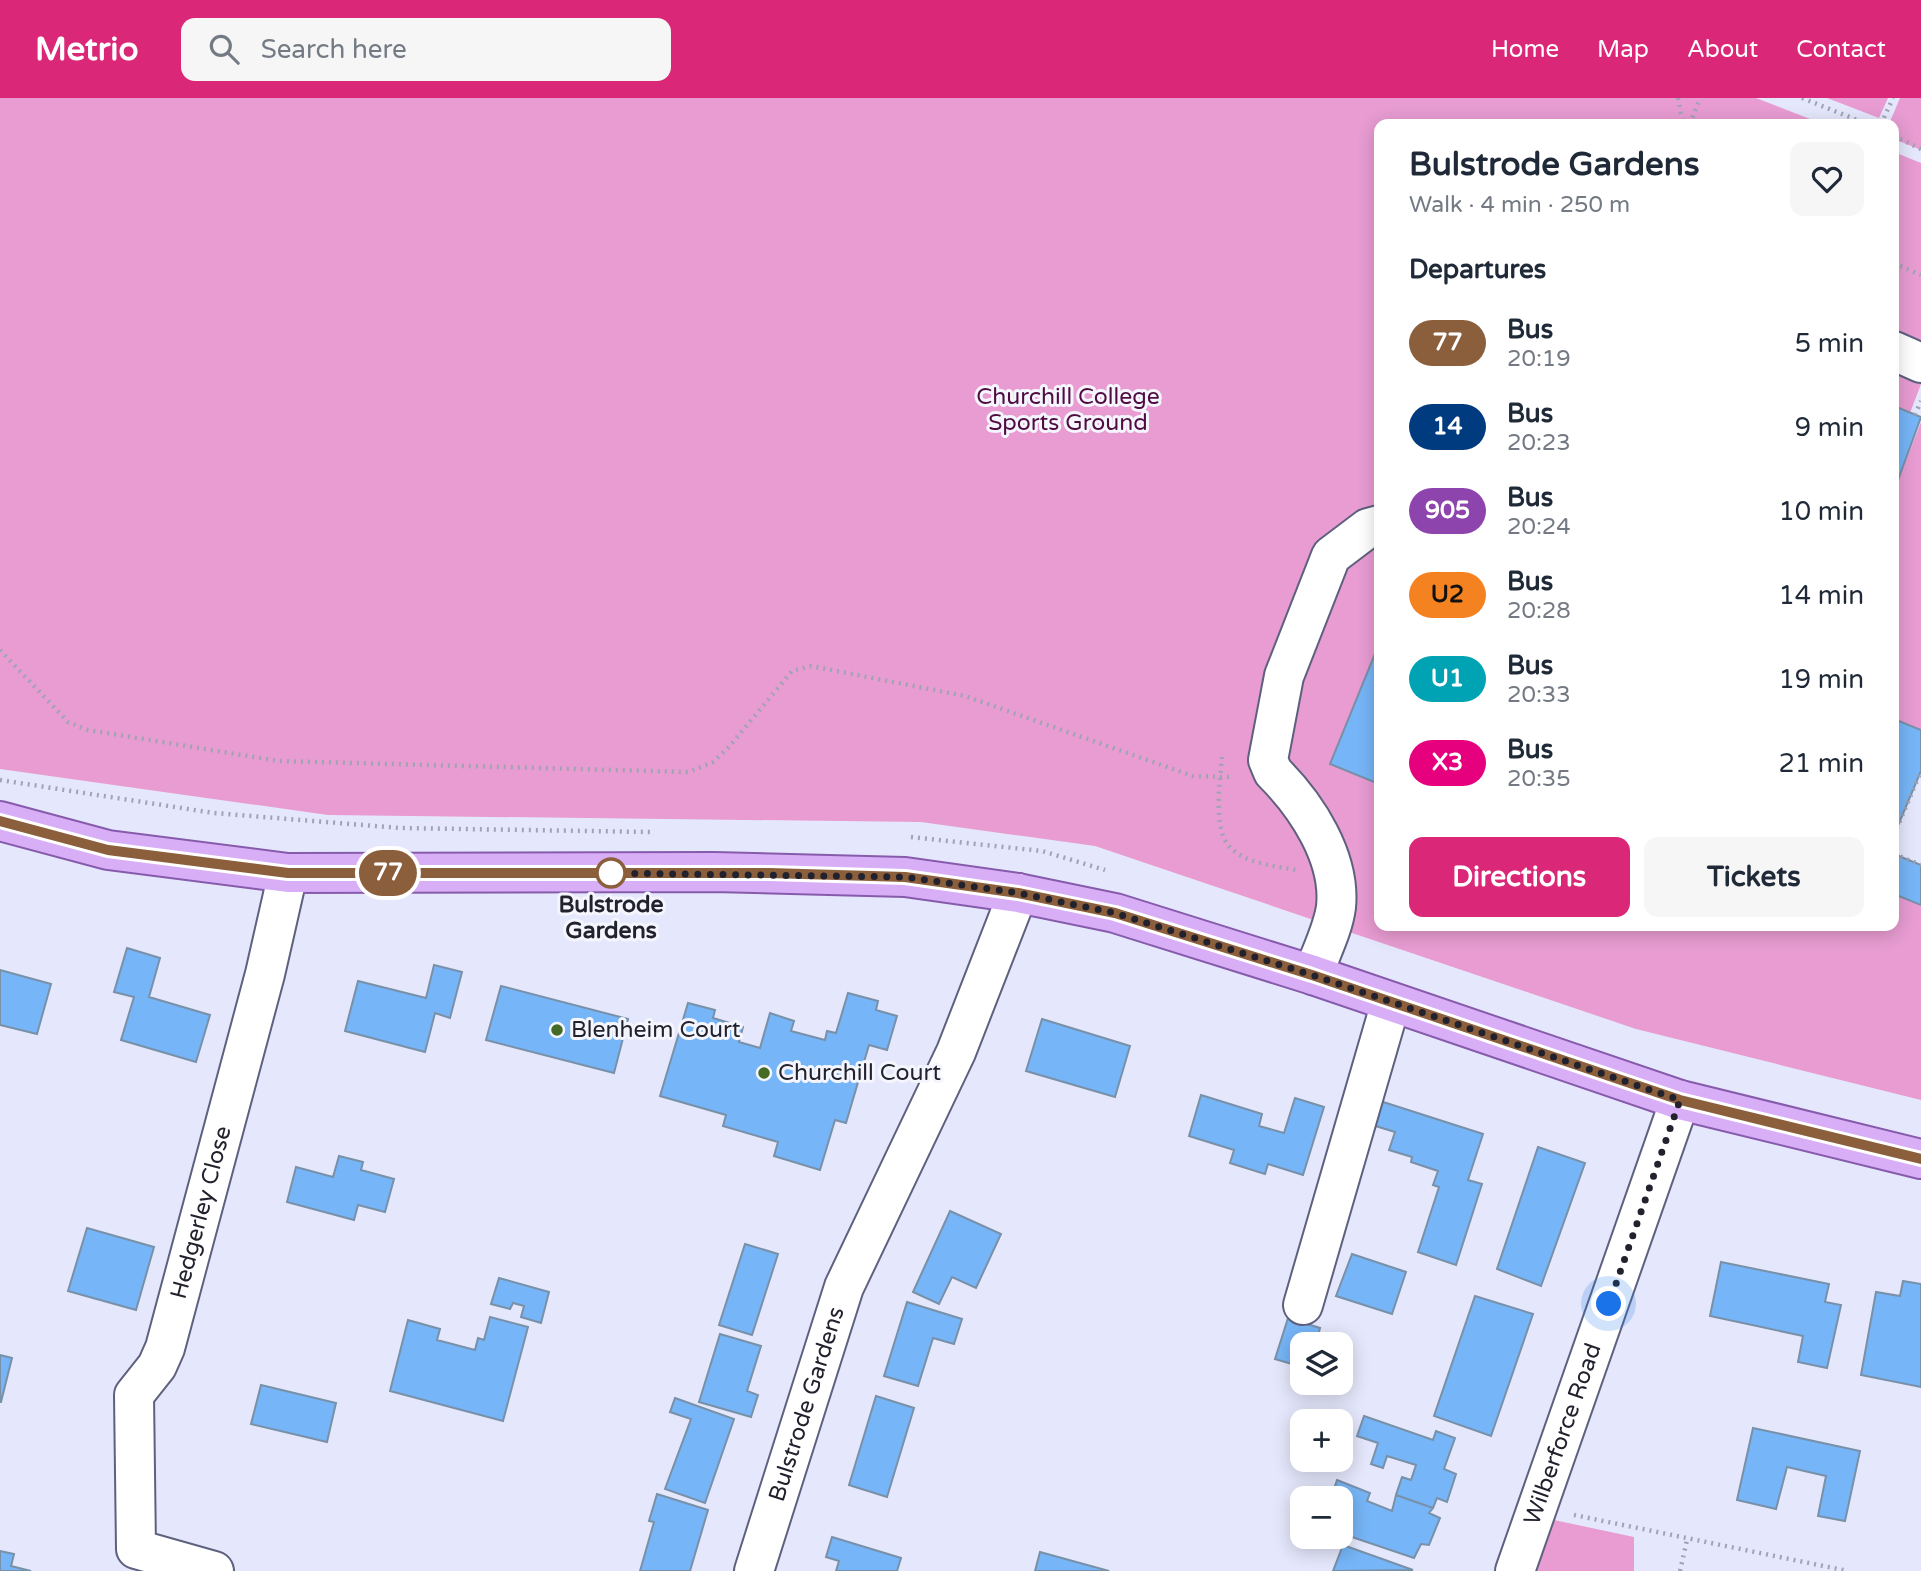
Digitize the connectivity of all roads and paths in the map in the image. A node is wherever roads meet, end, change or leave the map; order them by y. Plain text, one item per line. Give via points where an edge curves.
1 (1678, 98) edge
2 (1700, 98) edge
3 (1802, 98) edge
4 (1893, 98) edge
5 (1682, 119) edge
6 (1692, 119) edge
7 (1854, 119) edge
8 (1883, 119) edge
9 (1899, 138) edge
10 (1921, 149) edge
11 (1899, 265) edge
12 (1921, 275) edge
13 (1899, 353) edge
14 (1921, 363) edge
15 (1921, 400) edge
16 (1915, 415) dead end
17 (1374, 527) edge
18 (0, 650) edge
19 (1222, 757) dead end
20 (1921, 771) edge
21 (1273, 772) junction
22 (1220, 778) junction
23 (0, 821) edge
24 (1899, 823) edge
25 (1899, 856) edge
26 (1921, 865) edge
27 (288, 873) junction
28 (1336, 883) junction
29 (1018, 893) junction
30 (1312, 975) junction
31 (1391, 1002) junction
32 (1680, 1100) junction
33 (1921, 1159) edge
34 (1303, 1305) dead end
35 (1538, 1507) junction
36 (1687, 1540) junction
37 (133, 1563) edge
38 (214, 1571) edge
39 (754, 1571) edge
40 (1515, 1571) edge
41 (1680, 1571) edge
42 (1847, 1571) edge

1 - 5 path
2 - 6 path
3 - 7 path
4 - 8 path
9 - 10 path
11 - 12 path
13 - 14 street
15 - 16 path
17 - 21 street via 1331,556 1284,676 1268,760
18 - 22 path via 68,722 88,730 279,761 689,772 713,762 728,748 792,671 811,666 965,696 1173,771
19 - 22 path
20 - 24 path
21 - 22 path
21 - 28 street via 1325,844
22 - 28 path via 1220,822 1229,846 1255,862
23 - 27 main road via 108,850
25 - 26 path
27 - 29 main road via 769,873 905,877
27 - 37 street, Hedgerley Close via 165,1348 134,1395
28 - 30 street via 1336,910
29 - 30 main road via 1115,913
29 - 39 street, Bulstrode Gardens via 956,1052 845,1287
30 - 31 main road
31 - 32 main road
31 - 34 street
32 - 33 main road
32 - 35 street, Wilberforce Road
35 - 36 path
35 - 40 street, Wilberforce Road
36 - 41 path
36 - 42 path
37 - 38 street

